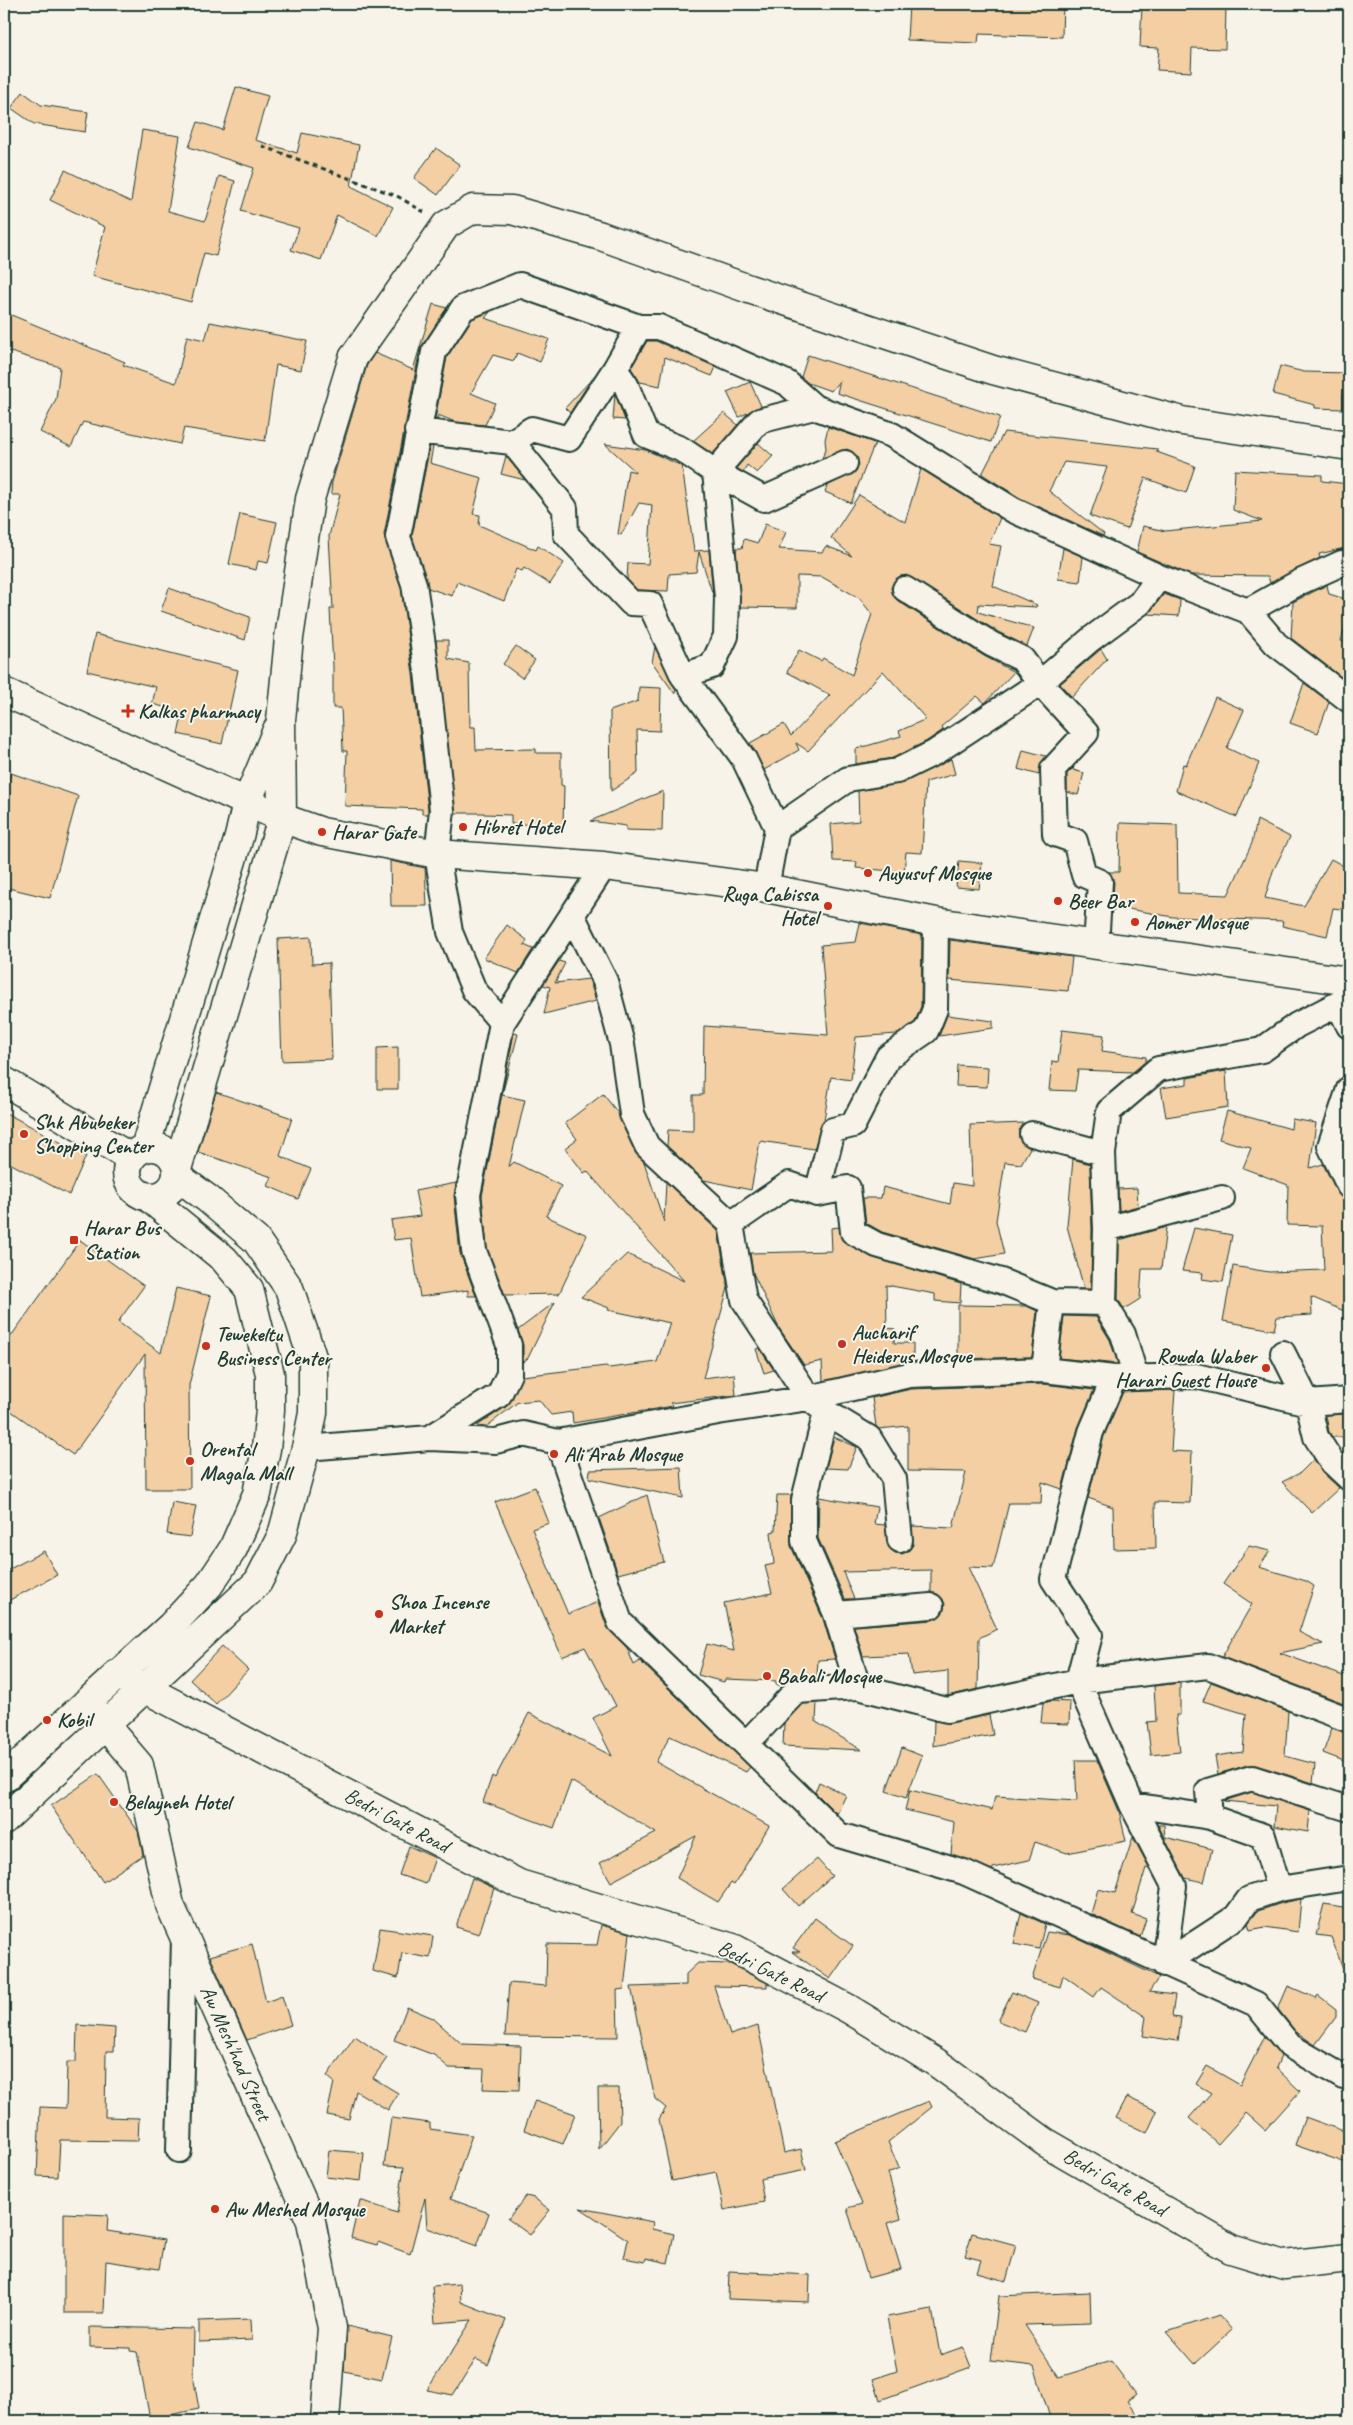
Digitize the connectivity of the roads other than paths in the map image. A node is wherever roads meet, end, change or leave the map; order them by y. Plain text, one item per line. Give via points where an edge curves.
1 (639, 327) junction
2 (615, 368) junction
3 (814, 406) junction
4 (417, 431) junction
5 (512, 442) junction
6 (1349, 446) edge
7 (845, 462) dead end
8 (715, 472) junction
9 (1349, 563) edge
10 (1159, 577) junction
11 (906, 589) dead end
12 (1248, 611) junction
13 (683, 676) junction
14 (1040, 683) junction
15 (4, 690) edge
16 (1349, 700) edge
17 (281, 720) junction
18 (247, 802) junction
19 (282, 818) junction
20 (776, 828) junction
21 (437, 854) junction
22 (604, 866) junction
23 (766, 888) junction
24 (572, 915) junction
25 (936, 922) junction
26 (1096, 946) junction
27 (1349, 981) edge
28 (193, 989) junction
29 (227, 1003) junction
30 (502, 1022) junction
31 (1349, 1026) edge
32 (4, 1081) edge
33 (1349, 1089) edge
34 (1032, 1134) dead end
35 (138, 1153) junction
36 (1103, 1153) junction
37 (177, 1172) junction
38 (1349, 1186) edge
39 (817, 1194) junction
40 (148, 1197) junction
41 (1222, 1198) dead end
42 (730, 1224) junction
43 (1106, 1229) junction
44 (289, 1288) junction
45 (1052, 1302) junction
46 (1104, 1303) junction
47 (255, 1310) junction
48 (1283, 1353) dead end
49 (1044, 1370) junction
50 (1125, 1378) junction
51 (1349, 1400) edge
52 (1308, 1403) junction
53 (817, 1405) junction
54 (430, 1438) junction
55 (558, 1442) junction
56 (306, 1448) junction
57 (1349, 1478) edge
58 (247, 1518) junction
59 (282, 1535) junction
60 (900, 1540) dead end
61 (931, 1606) dead end
62 (836, 1614) junction
63 (117, 1674) junction
64 (1078, 1681) junction
65 (858, 1687) junction
66 (144, 1688) junction
67 (86, 1703) junction
68 (1349, 1720) edge
69 (104, 1726) junction
70 (746, 1744) junction
71 (4, 1778) edge
72 (1132, 1806) junction
73 (1349, 1809) edge
74 (1210, 1817) junction
75 (4, 1820) edge
76 (1349, 1878) edge
77 (1279, 1888) junction
78 (184, 1936) junction
79 (1164, 1964) junction
80 (1349, 2078) edge
81 (180, 2150) dead end
82 (1349, 2258) edge
83 (325, 2421) edge

1 - 2 street
1 - 3 street via 659,326 786,383
1 - 4 street via 520,285 464,308 434,352
2 - 5 street via 569,439 532,429
2 - 8 street via 626,385 646,435 682,449
3 - 8 street via 759,420
3 - 10 street via 892,435 1013,510
4 - 5 street
4 - 21 street via 398,537 414,584 427,672 442,810
5 - 13 street via 565,508 566,534 631,603 650,604
6 - 17 street via 1182,421 993,370 601,236 512,210 474,208 446,225 353,358 310,499 289,638
7 - 8 street via 764,499
8 - 13 street via 727,597 726,636 712,666
9 - 12 street via 1298,583
10 - 12 street
10 - 14 street via 1140,603
11 - 14 street via 991,644 1022,659
12 - 16 street via 1276,644
13 - 20 street via 744,759
14 - 20 street via 934,753 897,771 848,780
14 - 26 street via 1086,733 1053,768 1055,834 1075,841 1084,875 1100,882
15 - 18 street
17 - 18 street
17 - 19 street
18 - 19 street
18 - 28 street
19 - 21 street via 322,832
19 - 29 street
20 - 23 street
21 - 22 street
21 - 30 street via 450,932 474,990
22 - 23 street
22 - 24 street
23 - 25 street
24 - 30 street
24 - 42 street via 606,980 622,1044 632,1114 647,1146
25 - 26 street
25 - 39 street via 935,1008 926,1031 888,1057 853,1125 832,1130
26 - 27 street
28 - 29 street
28 - 35 street
29 - 37 street
30 - 54 street via 468,1195 474,1251 509,1345 509,1374 500,1395
31 - 36 street via 1338,1004 1297,1025 1262,1050 1158,1069 1109,1111
32 - 35 street
33 - 38 street via 1330,1146
34 - 36 street
35 - 37 street via 162,1149 174,1160
35 - 40 street via 126,1174 140,1195
36 - 43 street
37 - 40 street via 175,1184 164,1195
37 - 44 street via 256,1240
39 - 42 street via 789,1184
39 - 45 street via 848,1188 853,1232 877,1246 1001,1281
40 - 47 street via 224,1259 249,1289
41 - 43 street
42 - 53 street via 744,1300
43 - 46 street
44 - 47 street
44 - 56 street via 313,1360 313,1413
45 - 46 street
45 - 49 street
46 - 50 street via 1123,1334
47 - 58 street via 270,1374 270,1410 257,1494
48 - 52 street
49 - 50 street
49 - 53 street via 908,1375
50 - 52 street via 1196,1376
50 - 64 street via 1091,1432 1053,1579 1090,1635
51 - 52 street
52 - 57 street via 1316,1437 1332,1462
53 - 55 street via 718,1412
53 - 60 street via 870,1438 894,1479
53 - 62 street via 804,1500 804,1541
54 - 55 street via 496,1441 523,1434
54 - 56 street
55 - 70 street via 620,1622
56 - 59 street
58 - 59 street
58 - 63 street via 233,1549 209,1585 171,1626
59 - 66 street via 258,1582
61 - 62 street
62 - 65 street
63 - 66 street, Bedri Gate Road
63 - 67 street
64 - 65 street via 947,1710
64 - 68 street via 1208,1666
64 - 72 street
65 - 70 street via 796,1691
66 - 69 street
66 - 82 street, Bedri Gate Road via 519,1884 741,1952 849,2009 937,2063 1045,2142 1231,2249 1284,2265
67 - 69 street, Aw Mesh'had Street
67 - 71 street
69 - 75 street
69 - 78 street, Aw Mesh'had Street via 139,1765 170,1905
70 - 79 street via 839,1835 964,1872
72 - 74 street
72 - 79 street via 1174,1886
73 - 74 street via 1252,1778 1208,1791
74 - 77 street via 1263,1836
76 - 77 street
77 - 79 street via 1249,1900 1236,1917
78 - 81 street
78 - 83 street, Aw Mesh'had Street via 312,2221 332,2328
79 - 80 street via 1256,2004 1290,2046

